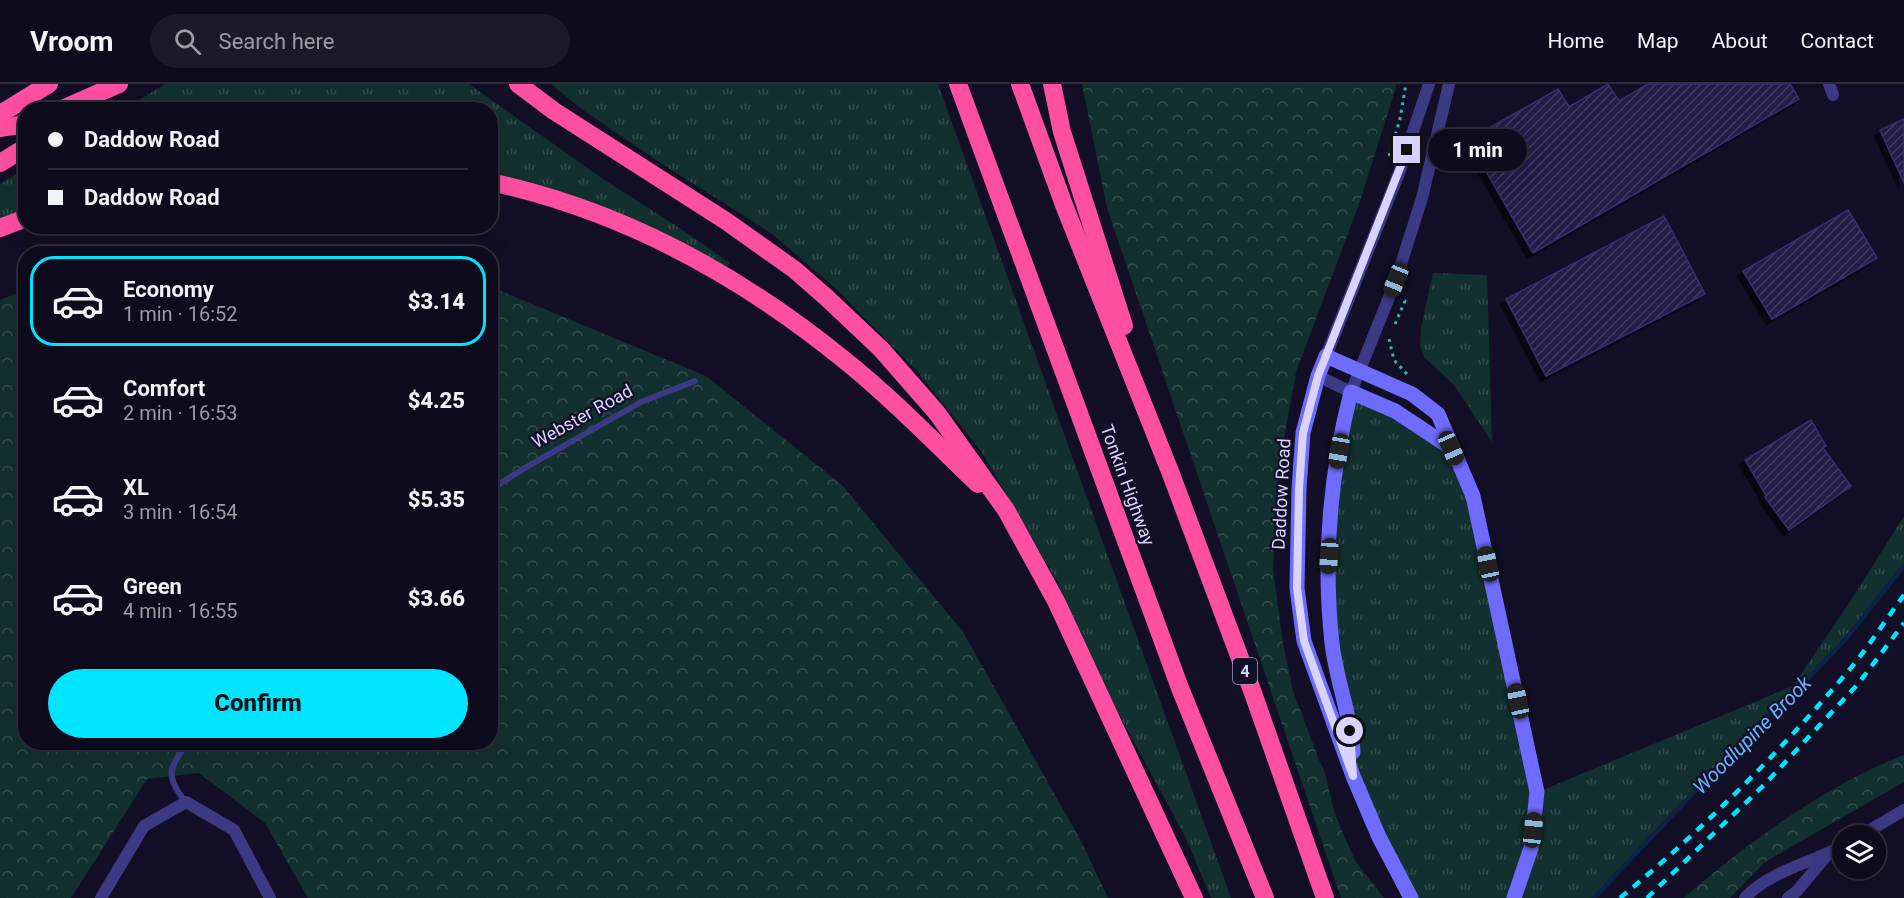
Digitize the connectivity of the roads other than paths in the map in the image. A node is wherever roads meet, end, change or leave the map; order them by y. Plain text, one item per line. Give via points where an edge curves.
1 (49, 84) edge
2 (119, 84) edge
3 (127, 84) edge
4 (958, 84) edge
5 (1020, 84) edge
6 (1052, 84) edge
7 (1429, 84) edge
8 (1449, 84) edge
9 (519, 85) edge
10 (20, 102) edge
11 (78, 102) edge
12 (99, 102) edge
13 (18, 103) edge
14 (0, 114) edge
15 (18, 125) edge
16 (0, 128) edge
17 (18, 152) edge
18 (0, 163) edge
19 (498, 184) edge
20 (18, 221) edge
21 (0, 228) edge
22 (1326, 356) junction
23 (1360, 370) junction
24 (1318, 376) junction
25 (695, 381) dead end
26 (1351, 392) junction
27 (1451, 448) junction
28 (1171, 474) junction
29 (498, 485) edge
30 (1006, 510) junction
31 (183, 750) edge
32 (1353, 776) junction
33 (186, 802) junction
34 (1904, 810) edge
35 (1879, 825) edge
36 (1832, 851) edge
37 (1829, 853) junction
38 (100, 898) edge
39 (270, 898) edge
40 (1194, 898) edge
41 (1265, 898) edge
42 (1325, 898) edge
43 (1411, 898) edge
44 (1514, 898) edge
45 (1745, 898) edge
46 (1788, 898) edge

1 - 10 highway
2 - 11 highway
3 - 12 highway
4 - 41 highway, Tonkin Highway via 1180,688
5 - 28 highway, 4
6 - 28 highway via 1062,132
7 - 22 street, Daddow Road via 1400,172
8 - 23 street, Daddow Road via 1422,198
9 - 30 highway via 726,220 795,270 881,349 937,413
13 - 14 highway
15 - 16 highway
17 - 18 highway
19 - 30 highway via 570,203 636,229 704,262 777,307 850,364
20 - 21 highway
22 - 23 main road
22 - 24 main road, Daddow Road
23 - 26 street, Daddow Road
23 - 27 main road via 1412,394 1438,414
24 - 26 street
24 - 32 main road, Daddow Road via 1303,433 1297,588 1304,641
25 - 29 lane, Webster Road via 641,402
26 - 27 main road via 1395,411
26 - 32 main road, Daddow Road via 1333,487 1327,579 1332,646 1348,714
27 - 44 main road via 1473,496 1537,792 1532,848
28 - 42 highway, 4
30 - 40 highway via 1056,601
31 - 33 lane via 171,768 171,781
32 - 43 main road, Daddow Road
33 - 38 street via 144,825
33 - 39 street via 234,830
34 - 35 street
36 - 37 street
37 - 45 street via 1780,873
37 - 46 street

